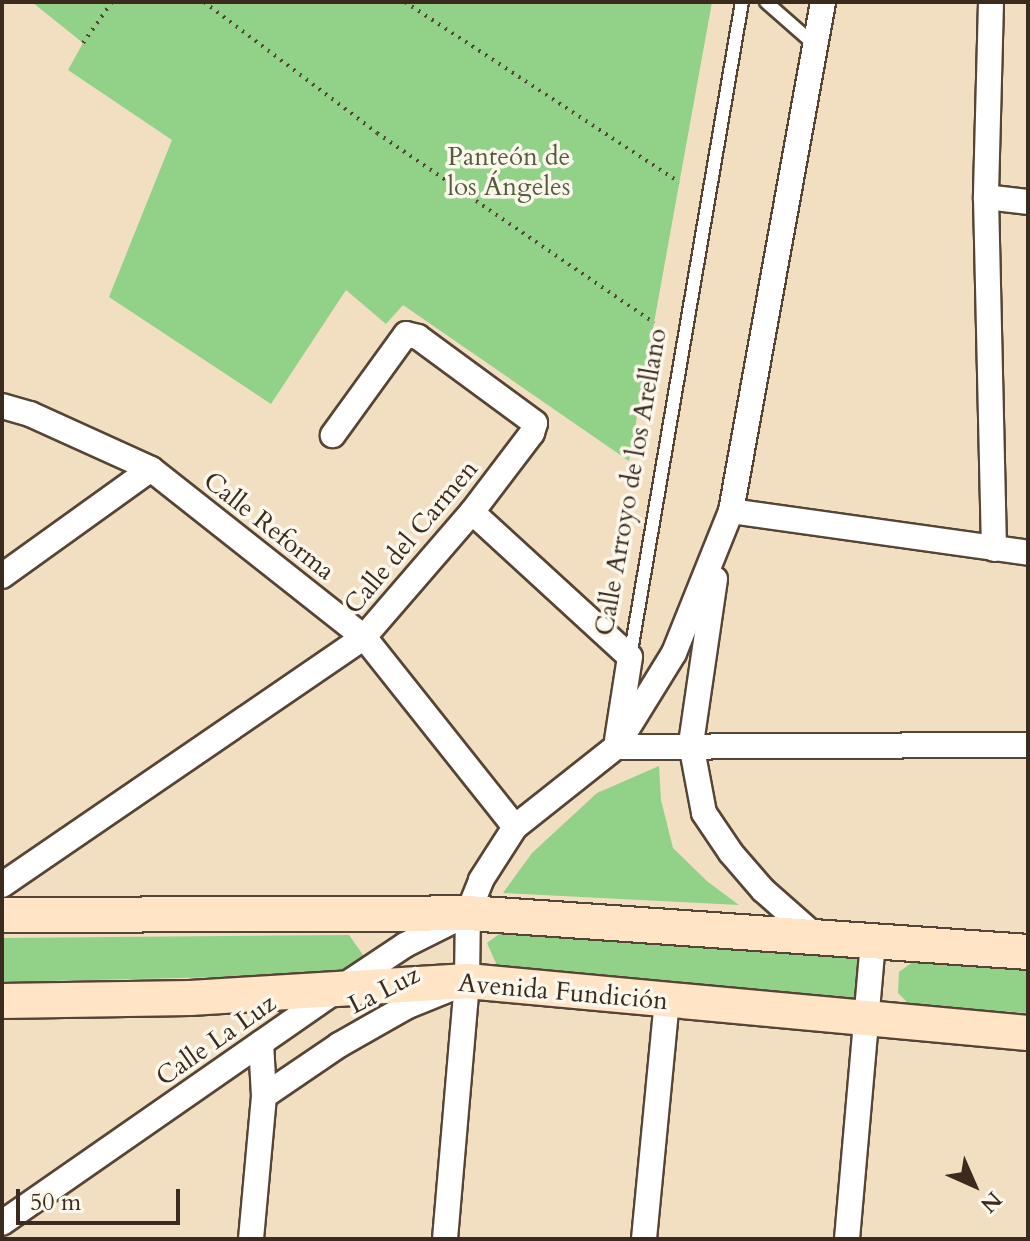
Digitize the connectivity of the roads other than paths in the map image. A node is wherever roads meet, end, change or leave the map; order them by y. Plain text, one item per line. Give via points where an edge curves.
1 (742, 2) edge
2 (766, 2) edge
3 (823, 2) edge
4 (991, 2) edge
5 (815, 45) junction
6 (986, 197) junction
7 (1028, 202) edge
8 (2, 406) edge
9 (333, 435) dead end
10 (151, 469) junction
11 (731, 511) junction
12 (472, 512) junction
13 (720, 545) junction
14 (994, 549) junction
15 (1028, 553) edge
16 (2, 576) edge
17 (364, 637) junction
18 (630, 657) junction
19 (691, 744) junction
20 (1028, 745) edge
21 (616, 747) junction
22 (515, 827) junction
23 (2, 885) edge
24 (468, 913) junction
25 (2, 915) edge
26 (814, 935) junction
27 (873, 940) junction
28 (1028, 952) edge
29 (467, 981) junction
30 (336, 991) junction
31 (2, 1001) edge
32 (667, 1001) junction
33 (866, 1019) junction
34 (1028, 1033) edge
35 (261, 1043) junction
36 (264, 1096) junction
37 (2, 1223) edge
38 (251, 1239) edge
39 (445, 1239) edge
40 (644, 1239) edge
41 (847, 1239) edge

1 - 18 lane, Calle Arroyo de los Arellano
2 - 5 lane
3 - 5 street
4 - 6 street
5 - 11 street
6 - 7 street
6 - 14 street
8 - 10 street, Calle Reforma
9 - 12 street, Calle del Carmen via 397,343 406,334 418,337 535,423
10 - 16 street
10 - 17 street, Calle Reforma
11 - 13 street
11 - 14 street
12 - 17 street, Calle del Carmen
12 - 18 street
13 - 19 street
13 - 21 street via 674,653
14 - 15 street
17 - 22 street, Calle Reforma
17 - 23 street, Calle del Carmen
18 - 21 street, Calle Arroyo de los Arellano
19 - 20 street
19 - 21 street
19 - 26 street via 704,813 763,890
21 - 22 street
22 - 24 street via 481,880
24 - 25 street
24 - 26 street
24 - 29 street
24 - 30 street, Calle La Luz via 405,945
26 - 27 street
27 - 28 street
27 - 33 street
29 - 30 street, Avenida Fundición
29 - 32 street, Avenida Fundición
29 - 36 street, La Luz via 406,1007
29 - 39 street
30 - 31 street, Avenida Fundición
30 - 35 street, Calle La Luz
32 - 33 street, Avenida Fundición
32 - 40 street
33 - 34 street, Avenida Fundición
33 - 41 street
35 - 36 street
35 - 37 street, Calle La Luz
36 - 38 street

